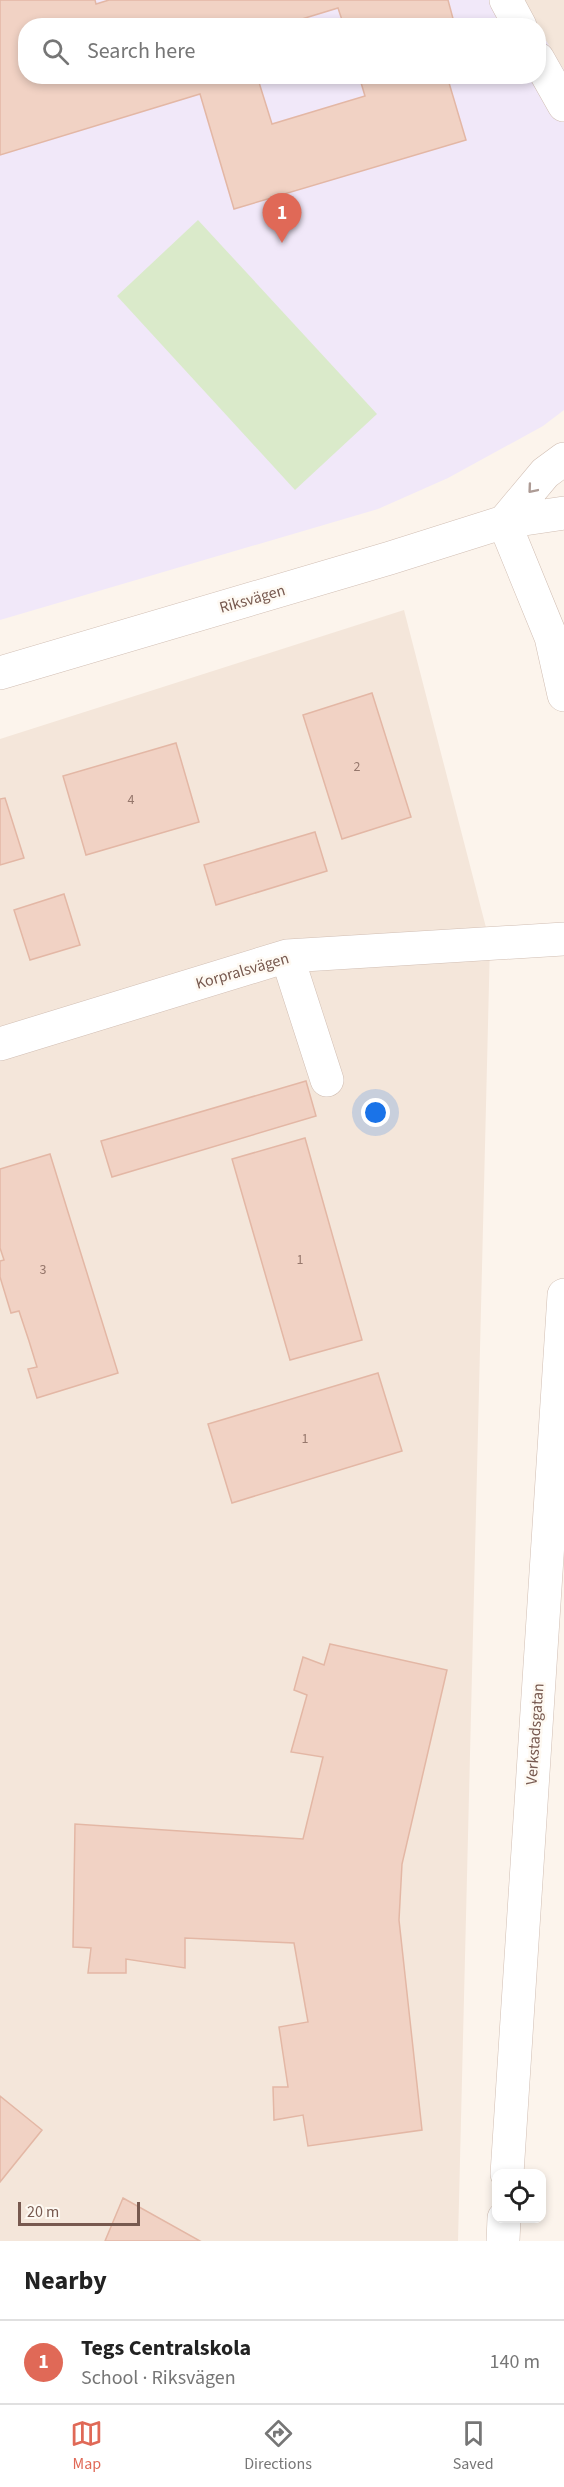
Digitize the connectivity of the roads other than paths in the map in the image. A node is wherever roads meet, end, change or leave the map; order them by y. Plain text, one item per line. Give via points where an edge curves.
1 (506, 0) edge
2 (516, 18) edge
3 (546, 73) edge
4 (564, 105) edge
5 (564, 459) edge
6 (564, 513) edge
7 (504, 522) junction
8 (0, 673) edge
9 (564, 695) edge
10 (564, 939) edge
11 (287, 956) junction
12 (0, 1044) edge
13 (327, 1080) dead end
14 (564, 1295) edge
15 (507, 2169) edge
16 (504, 2223) edge
17 (503, 2241) edge

1 - 2 street
3 - 4 street
5 -> 7 street via 545,473
6 - 7 street, Riksvägen
7 - 8 street, Riksvägen
7 - 9 street via 551,638
10 - 11 street, Korpralsvägen
11 - 12 street, Korpralsvägen
11 - 13 street
14 - 15 street, Verkstadsgatan
16 - 17 street

